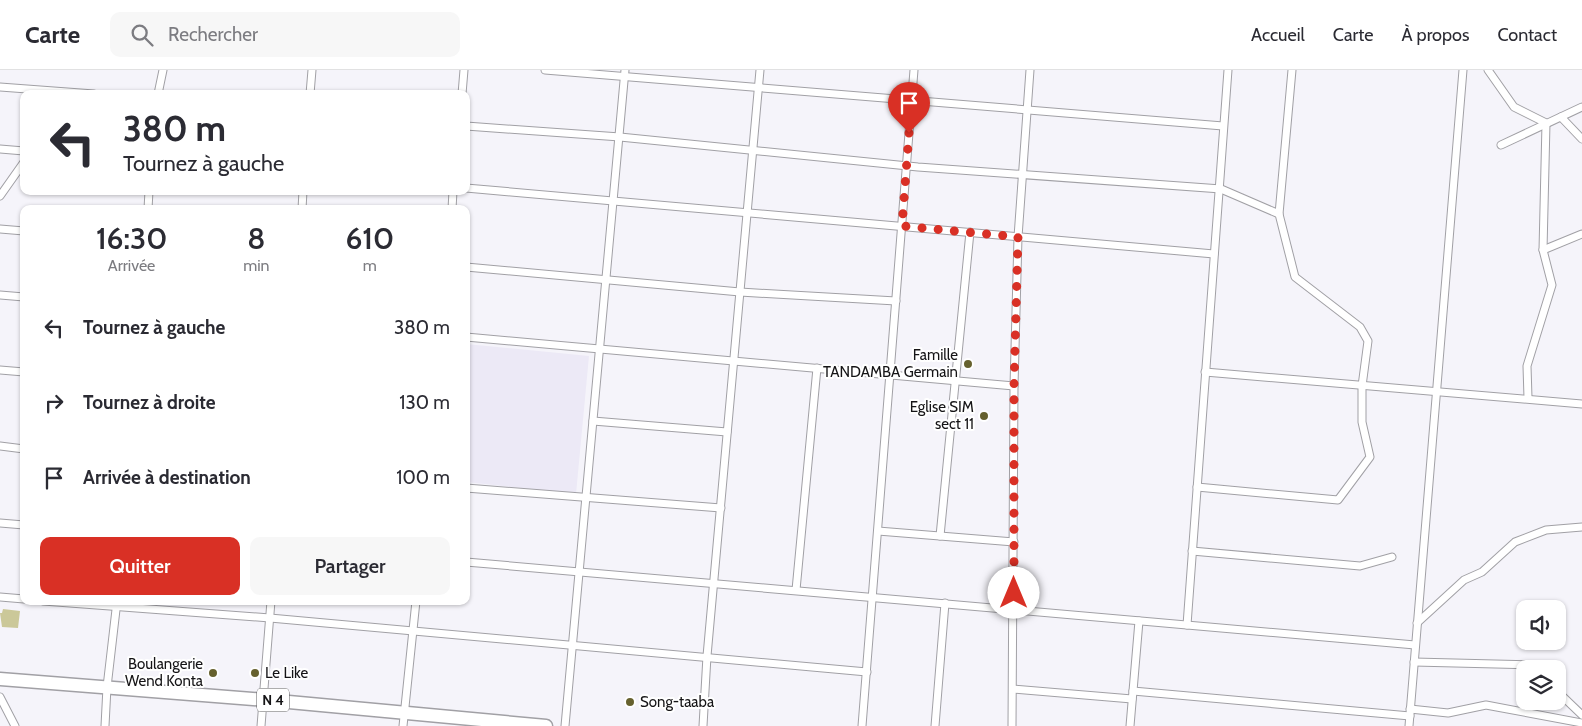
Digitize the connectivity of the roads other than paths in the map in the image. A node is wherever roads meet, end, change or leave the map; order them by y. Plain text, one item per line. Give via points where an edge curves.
1 (163, 70) edge
2 (312, 70) edge
3 (464, 70) edge
4 (545, 70) edge
5 (760, 70) edge
6 (914, 70) edge
7 (1030, 70) edge
8 (1228, 70) edge
9 (1292, 70) edge
10 (1463, 70) edge
11 (1488, 70) edge
12 (625, 73) edge
13 (0, 87) edge
14 (759, 88) junction
15 (36, 90) edge
16 (159, 90) edge
17 (310, 90) edge
18 (462, 90) edge
19 (912, 100) junction
20 (1582, 107) edge
21 (1027, 110) junction
22 (1561, 117) junction
23 (1546, 124) junction
24 (470, 126) edge
25 (1223, 126) junction
26 (620, 137) junction
27 (1582, 139) edge
28 (1501, 144) dead end
29 (0, 149) edge
30 (20, 151) edge
31 (753, 152) junction
32 (906, 166) junction
33 (20, 168) edge
34 (1022, 174) junction
35 (470, 188) edge
36 (1221, 189) junction
37 (0, 196) edge
38 (613, 201) junction
39 (747, 213) junction
40 (1279, 214) junction
41 (902, 226) junction
42 (0, 229) edge
43 (20, 231) edge
44 (970, 232) junction
45 (1582, 234) edge
46 (1018, 237) junction
47 (1543, 250) junction
48 (1214, 254) junction
49 (470, 267) edge
50 (606, 278) junction
51 (740, 292) junction
52 (0, 295) edge
53 (20, 297) edge
54 (896, 301) junction
55 (470, 337) edge
56 (599, 350) junction
57 (734, 361) junction
58 (817, 368) junction
59 (0, 370) edge
60 (20, 372) edge
61 (1205, 372) junction
62 (890, 375) junction
63 (955, 381) junction
64 (1014, 386) junction
65 (1362, 386) junction
66 (1436, 392) junction
67 (1528, 398) junction
68 (1582, 404) edge
69 (593, 421) junction
70 (727, 432) junction
71 (0, 446) edge
72 (20, 448) edge
73 (1197, 486) junction
74 (470, 488) edge
75 (586, 499) junction
76 (720, 508) junction
77 (0, 523) edge
78 (20, 525) edge
79 (1582, 527) edge
80 (878, 531) junction
81 (940, 536) junction
82 (1014, 542) junction
83 (1192, 551) junction
84 (1392, 557) dead end
85 (470, 562) edge
86 (579, 572) junction
87 (714, 583) junction
88 (796, 590) junction
89 (0, 597) edge
90 (873, 597) junction
91 (20, 599) edge
92 (945, 603) junction
93 (117, 605) edge
94 (271, 605) edge
95 (415, 605) edge
96 (1014, 610) junction
97 (270, 618) junction
98 (1139, 621) junction
99 (1417, 623) junction
100 (1187, 625) junction
101 (412, 631) junction
102 (573, 645) junction
103 (1415, 645) junction
104 (707, 656) junction
105 (1414, 662) junction
106 (1516, 665) edge
107 (867, 672) junction
108 (0, 679) edge
109 (107, 687) junction
110 (1013, 690) junction
111 (1133, 691) junction
112 (0, 697) edge
113 (262, 699) junction
114 (1132, 699) junction
115 (1566, 700) edge
116 (1410, 712) junction
117 (404, 713) junction
118 (1582, 715) edge
119 (1582, 723) edge
120 (15, 726) edge
121 (105, 726) edge
122 (261, 726) edge
123 (403, 726) edge
124 (546, 726) edge
125 (565, 726) edge
126 (703, 726) edge
127 (862, 726) edge
128 (935, 726) edge
129 (1012, 726) edge
130 (1130, 726) edge
131 (1409, 726) edge

1 - 16 street
2 - 17 street
3 - 18 street
4 - 12 street
5 - 14 street
6 - 19 street
7 - 21 street
8 - 25 street
9 - 40 street
10 - 66 street
11 - 23 street via 1514,106
12 - 14 street
12 - 26 street
13 - 15 street
14 - 19 street
14 - 31 street
19 - 21 street
19 - 32 street
20 - 22 street
21 - 25 street
21 - 34 street
22 - 23 street
22 - 27 street
23 - 28 street
23 - 47 street
24 - 26 street
25 - 36 street
26 - 31 street
26 - 38 street
29 - 30 street
31 - 32 street
31 - 39 street
32 - 34 street
32 - 41 street
33 - 37 street
34 - 36 street
34 - 46 street
35 - 38 street
36 - 40 street
36 - 48 street
38 - 39 street
38 - 50 street
39 - 41 street
39 - 51 street
40 - 65 street via 1295,277 1360,327 1368,341
41 - 44 street
41 - 54 street
42 - 43 street
44 - 46 street
44 - 63 street
45 - 47 street
46 - 48 street
46 - 64 street
47 - 67 street via 1552,285 1527,366
48 - 61 street
49 - 50 street
50 - 51 street
50 - 56 street
51 - 54 street
51 - 57 street
52 - 53 street
54 - 62 street
55 - 56 street
56 - 57 street
56 - 69 street
57 - 58 street
57 - 70 street
58 - 62 street
58 - 88 street
59 - 60 street
61 - 65 street
61 - 73 street
62 - 63 street
62 - 80 street
63 - 64 street
63 - 81 street
64 - 82 street
65 - 66 street
65 - 73 street via 1362,422 1370,456 1338,500
66 - 67 street
66 - 99 street
67 - 68 street
69 - 70 street
69 - 75 street
70 - 76 street
71 - 72 street
73 - 83 street
74 - 75 street
75 - 76 street
75 - 86 street
76 - 87 street
77 - 78 street
79 - 99 street via 1546,530 1515,542 1482,572 1464,580
80 - 81 street
80 - 90 street
81 - 82 street
82 - 96 street
83 - 84 street via 1360,566
83 - 100 street
85 - 86 street
86 - 87 street
86 - 102 street
87 - 88 street
87 - 104 street
88 - 90 street
89 - 91 street
90 - 92 street
90 - 107 street
92 - 96 street
92 - 128 street
93 - 97 street
93 - 109 street
94 - 97 street
95 - 101 street
96 - 98 street
96 - 110 street
97 - 101 street
97 - 113 street
98 - 100 street
98 - 111 street
99 - 103 street
100 - 103 street
101 - 102 street
101 - 117 street
102 - 104 street
102 - 125 street
103 - 105 street
104 - 107 street
104 - 126 street
105 - 106 street
105 - 116 street
107 - 127 street
108 - 109 highway, N 4
109 - 113 highway, N 4
109 - 121 street
110 - 114 street
110 - 129 street
111 - 114 street
111 - 116 street
112 - 120 street
113 - 117 highway, N 4
113 - 122 street
114 - 130 street
115 - 118 street
116 - 119 street via 1448,712 1486,705
116 - 131 street
117 - 123 street
117 - 124 highway, N 4

